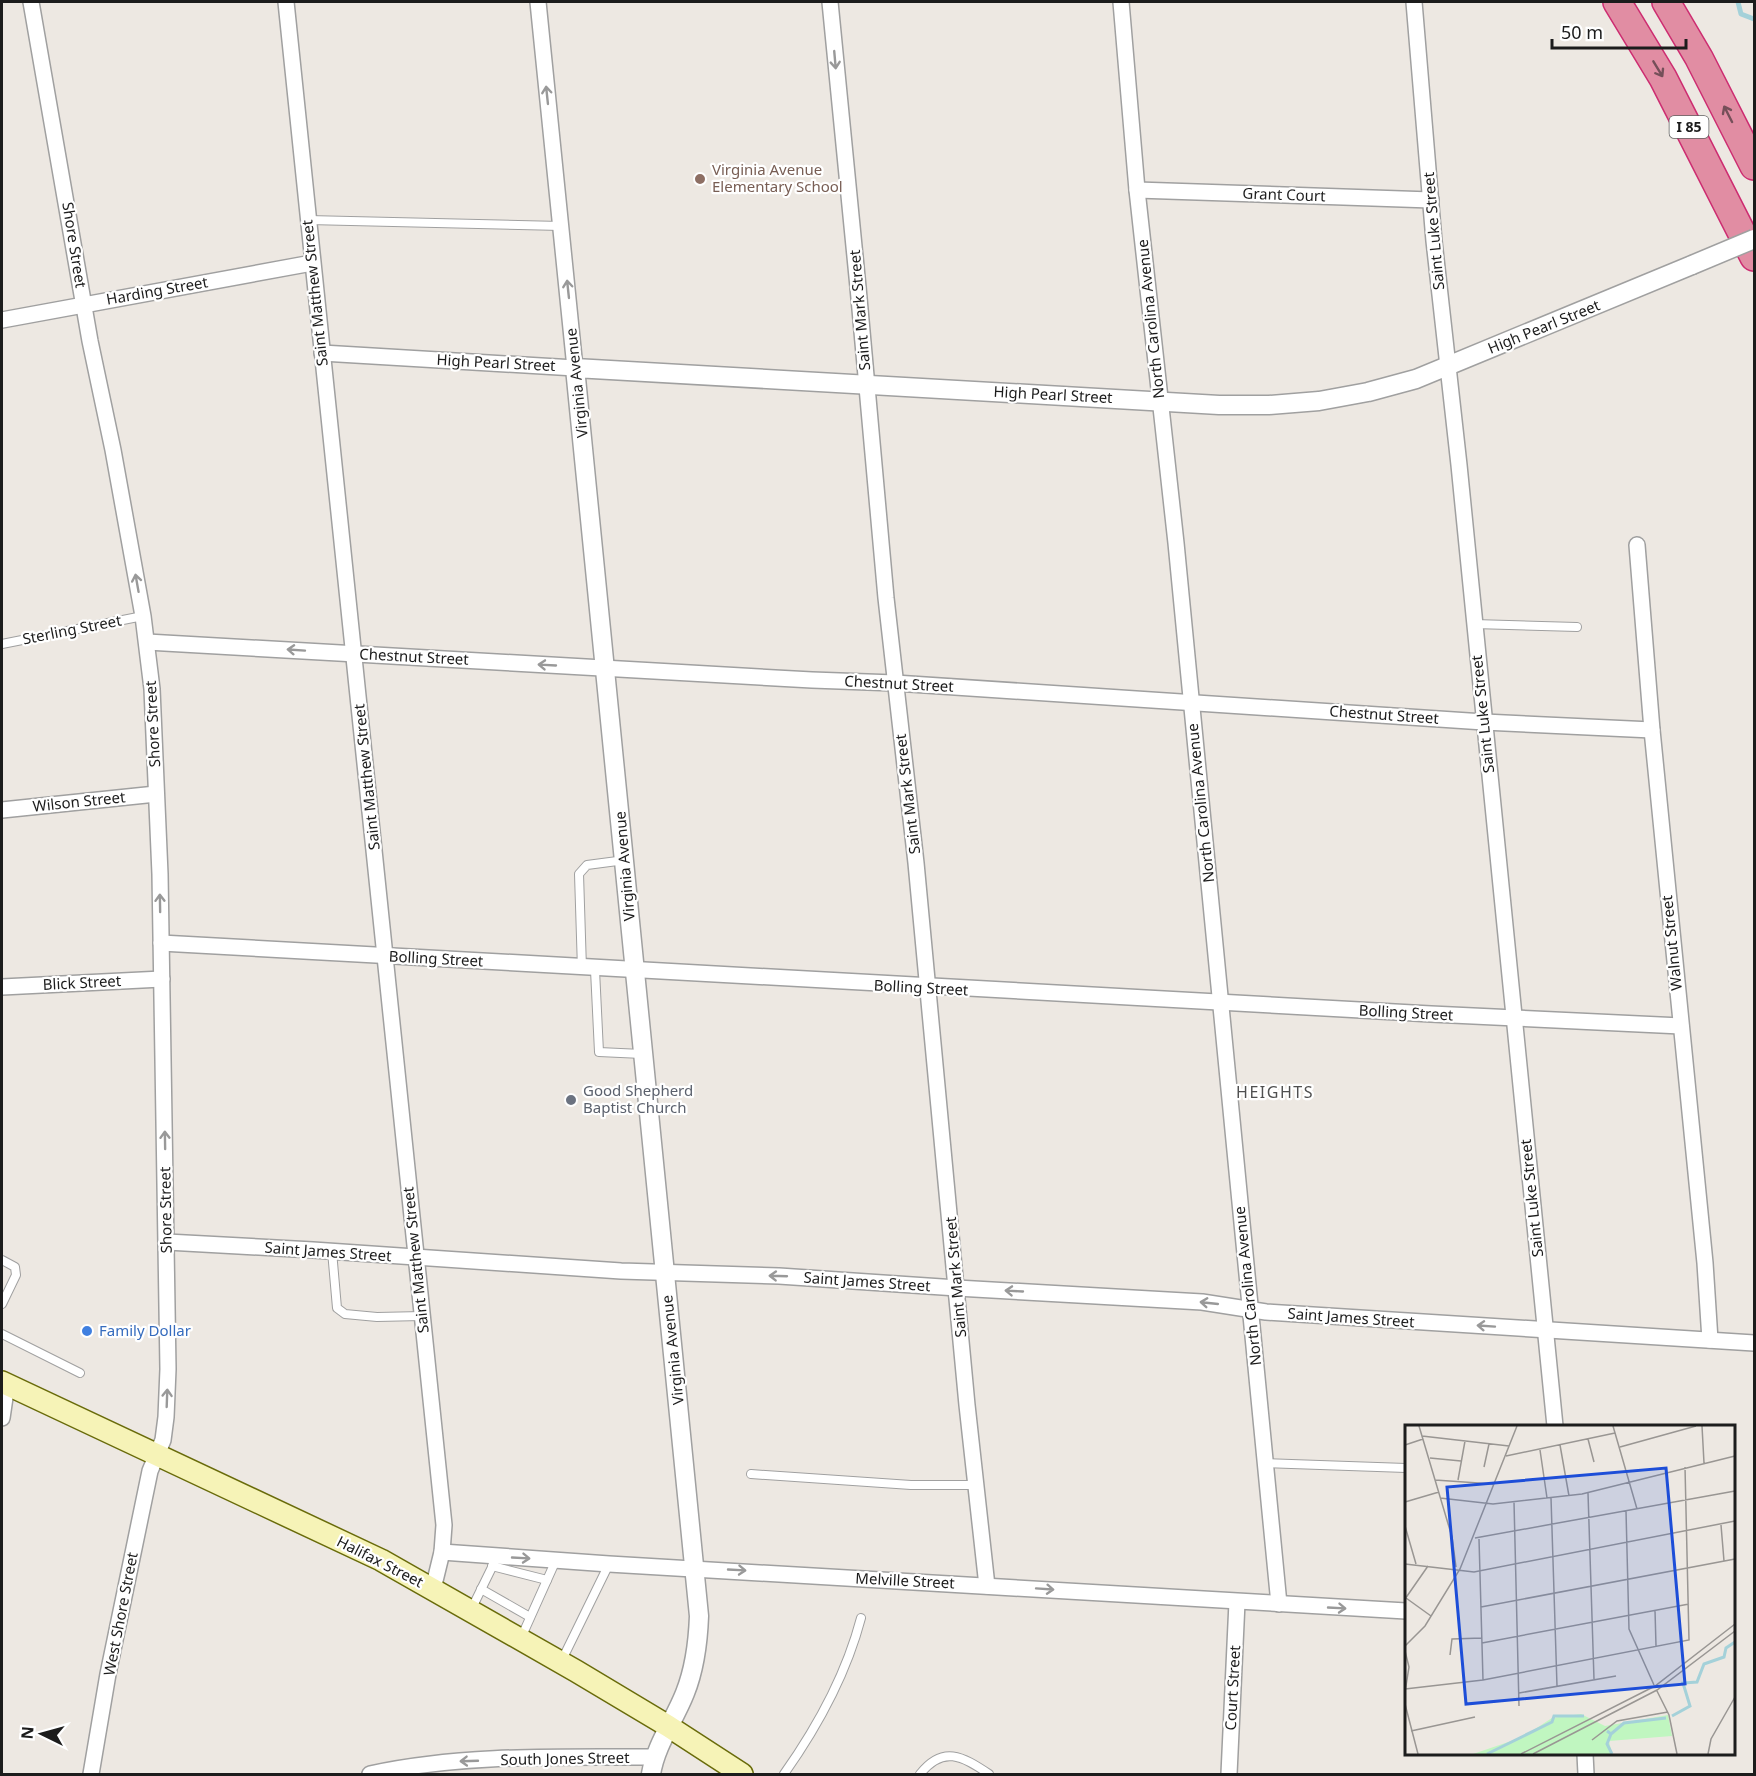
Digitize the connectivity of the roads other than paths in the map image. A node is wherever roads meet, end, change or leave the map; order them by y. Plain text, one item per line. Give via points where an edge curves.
1 (31, 2) edge
2 (286, 2) edge
3 (538, 2) edge
4 (830, 2) edge
5 (1121, 2) edge
6 (1414, 2) edge
7 (1617, 2) edge
8 (1666, 2) edge
9 (1755, 166) edge
10 (1137, 190) junction
11 (1431, 200) junction
12 (308, 220) junction
13 (561, 226) junction
14 (1755, 239) edge
15 (1755, 257) edge
16 (312, 263) junction
17 (84, 304) junction
18 (2, 320) edge
19 (322, 353) junction
20 (1448, 367) junction
21 (575, 368) junction
22 (867, 384) junction
23 (1160, 401) junction
24 (1637, 545) dead end
25 (143, 616) junction
26 (1474, 624) junction
27 (1576, 627) dead end
28 (147, 642) junction
29 (2, 644) edge
30 (354, 654) junction
31 (605, 668) junction
32 (895, 683) junction
33 (1191, 702) junction
34 (1484, 722) junction
35 (1652, 730) junction
36 (156, 795) junction
37 (2, 810) edge
38 (625, 860) junction
39 (161, 944) junction
40 (385, 956) junction
41 (588, 970) junction
42 (635, 973) junction
43 (162, 979) junction
44 (2, 987) edge
45 (928, 989) junction
46 (1221, 1004) junction
47 (1514, 1018) junction
48 (1681, 1026) junction
49 (643, 1054) junction
50 (167, 1242) junction
51 (332, 1251) junction
52 (416, 1258) junction
53 (2, 1260) edge
54 (666, 1272) junction
55 (957, 1288) junction
56 (2, 1304) edge
57 (1251, 1310) junction
58 (422, 1316) junction
59 (1545, 1330) junction
60 (2, 1334) edge
61 (1710, 1340) junction
62 (1755, 1343) edge
63 (80, 1372) dead end
64 (4, 1383) edge
65 (2, 1418) edge
66 (1555, 1425) edge
67 (156, 1455) junction
68 (1266, 1463) junction
69 (1405, 1468) edge
70 (751, 1473) dead end
71 (977, 1485) junction
72 (442, 1552) junction
73 (556, 1560) junction
74 (495, 1561) junction
75 (609, 1564) junction
76 (695, 1568) junction
77 (547, 1580) junction
78 (987, 1586) junction
79 (433, 1588) junction
80 (481, 1589) junction
81 (1238, 1602) junction
82 (1279, 1604) junction
83 (470, 1611) junction
84 (1405, 1611) edge
85 (530, 1617) junction
86 (861, 1618) dead end
87 (520, 1639) junction
88 (561, 1662) junction
89 (668, 1726) junction
90 (1585, 1755) edge
91 (652, 1766) edge
92 (429, 1769) edge
93 (379, 1773) edge
94 (91, 1774) edge
95 (742, 1774) edge
96 (784, 1774) edge
97 (920, 1774) edge
98 (989, 1774) edge
99 (1229, 1774) edge
100 (1586, 1774) edge

1 - 17 street, Shore Street
2 - 12 street, Saint Matthew Street
13 -> 3 street, Virginia Avenue
4 -> 22 street, Saint Mark Street
5 - 10 street, North Carolina Avenue
6 - 11 street, Saint Luke Street
7 -> 15 highway, I 85 via 1663,78
9 -> 8 highway, I 85
10 - 11 street, Grant Court
10 - 23 street, North Carolina Avenue
11 - 20 street, Saint Luke Street
12 - 13 lane
12 - 16 street, Saint Matthew Street
21 -> 13 street, Virginia Avenue
14 - 20 street, High Pearl Street, bridge
16 - 17 street, Harding Street
16 - 19 street, Saint Matthew Street
17 - 18 street, Harding Street
25 -> 17 street, Shore Street
19 - 21 street, High Pearl Street
19 - 30 street, Saint Matthew Street
20 - 23 street, High Pearl Street via 1377,390 1319,401 1259,405
20 - 26 street, Saint Luke Street
21 - 22 street, High Pearl Street
21 - 31 street, Virginia Avenue
22 - 23 street, High Pearl Street
22 - 32 street, Saint Mark Street
23 - 33 street, North Carolina Avenue
24 - 35 street, Walnut Street
25 - 28 street, Shore Street
25 - 29 lane, Sterling Street
26 - 27 lane
26 - 34 street, Saint Luke Street
30 -> 28 street, Chestnut Street
28 - 36 street, Shore Street
31 -> 30 street, Chestnut Street
30 - 40 street, Saint Matthew Street
31 - 32 street, Chestnut Street
31 - 38 street, Virginia Avenue
32 - 33 street, Chestnut Street
32 - 45 street, Saint Mark Street
33 - 34 street, Chestnut Street
33 - 46 street, North Carolina Avenue
34 - 35 street, Chestnut Street
34 - 47 street, Saint Luke Street
35 - 48 street, Walnut Street
36 - 37 street, Wilson Street
39 -> 36 street, Shore Street
38 - 41 lane via 587,865 579,874
38 - 42 street, Virginia Avenue
39 - 40 street, Bolling Street
39 - 43 street, Shore Street
40 - 41 street, Bolling Street
40 - 52 street, Saint Matthew Street
41 - 42 street, Bolling Street
41 - 49 lane via 598,1052
42 - 45 street, Bolling Street
42 - 49 street, Virginia Avenue
43 - 44 street, Blick Street
50 -> 43 street, Shore Street
45 - 46 street, Bolling Street
45 - 55 street, Saint Mark Street
46 - 47 street, Bolling Street
46 - 57 street, North Carolina Avenue
47 - 48 street, Bolling Street
47 - 59 street, Saint Luke Street
48 - 61 street, Walnut Street
49 - 54 street, Virginia Avenue
50 - 51 street, Saint James Street
67 -> 50 street, Shore Street via 166,1417
51 - 52 street, Saint James Street
51 - 58 lane via 338,1308 345,1314
52 - 54 street, Saint James Street
52 - 58 street, Saint Matthew Street
53 - 56 lane via 15,1267 16,1275
55 -> 54 street, Saint James Street
54 - 76 street, Virginia Avenue
57 -> 55 street, Saint James Street via 1202,1302
55 - 71 street, Saint Mark Street
59 -> 57 street, Saint James Street
57 - 68 street, North Carolina Avenue
58 - 72 street, Saint Matthew Street via 444,1525
59 - 61 street, Saint James Street
59 - 66 street, Saint Luke Street
60 - 63 lane
61 - 62 street, Saint James Street
64 - 65 street
64 - 67 main road, Halifax Street
67 - 79 main road, Halifax Street
67 - 94 street, West Shore Street via 108,1674
68 - 69 lane
68 - 82 street, North Carolina Avenue
70 - 71 lane via 911,1485
71 - 78 street, Saint Mark Street
72 - 74 street, Melville Street
72 - 79 street
74 -> 73 street, Melville Street
73 - 75 street, Melville Street
73 - 77 lane
74 - 77 lane
74 - 80 lane
75 - 76 street, Melville Street
75 - 88 lane
76 -> 78 street, Melville Street
76 - 89 street, Virginia Avenue via 698,1644 685,1695
77 - 85 lane
78 -> 81 street, Melville Street
79 - 83 main road, Halifax Street
80 - 83 lane
80 - 85 lane
81 - 82 street, Melville Street
81 - 99 street, Court Street
82 -> 84 street, Melville Street
83 - 87 main road, Halifax Street
85 - 87 lane
86 - 96 lane via 838,1686
87 - 88 main road, Halifax Street
88 - 89 main road, Halifax Street
89 - 91 street, Virginia Avenue
89 - 95 main road, Halifax Street
90 - 100 street
91 -> 92 street, South Jones Street via 580,1757
92 - 93 street, South Jones Street
97 - 98 lane via 931,1762 950,1756

